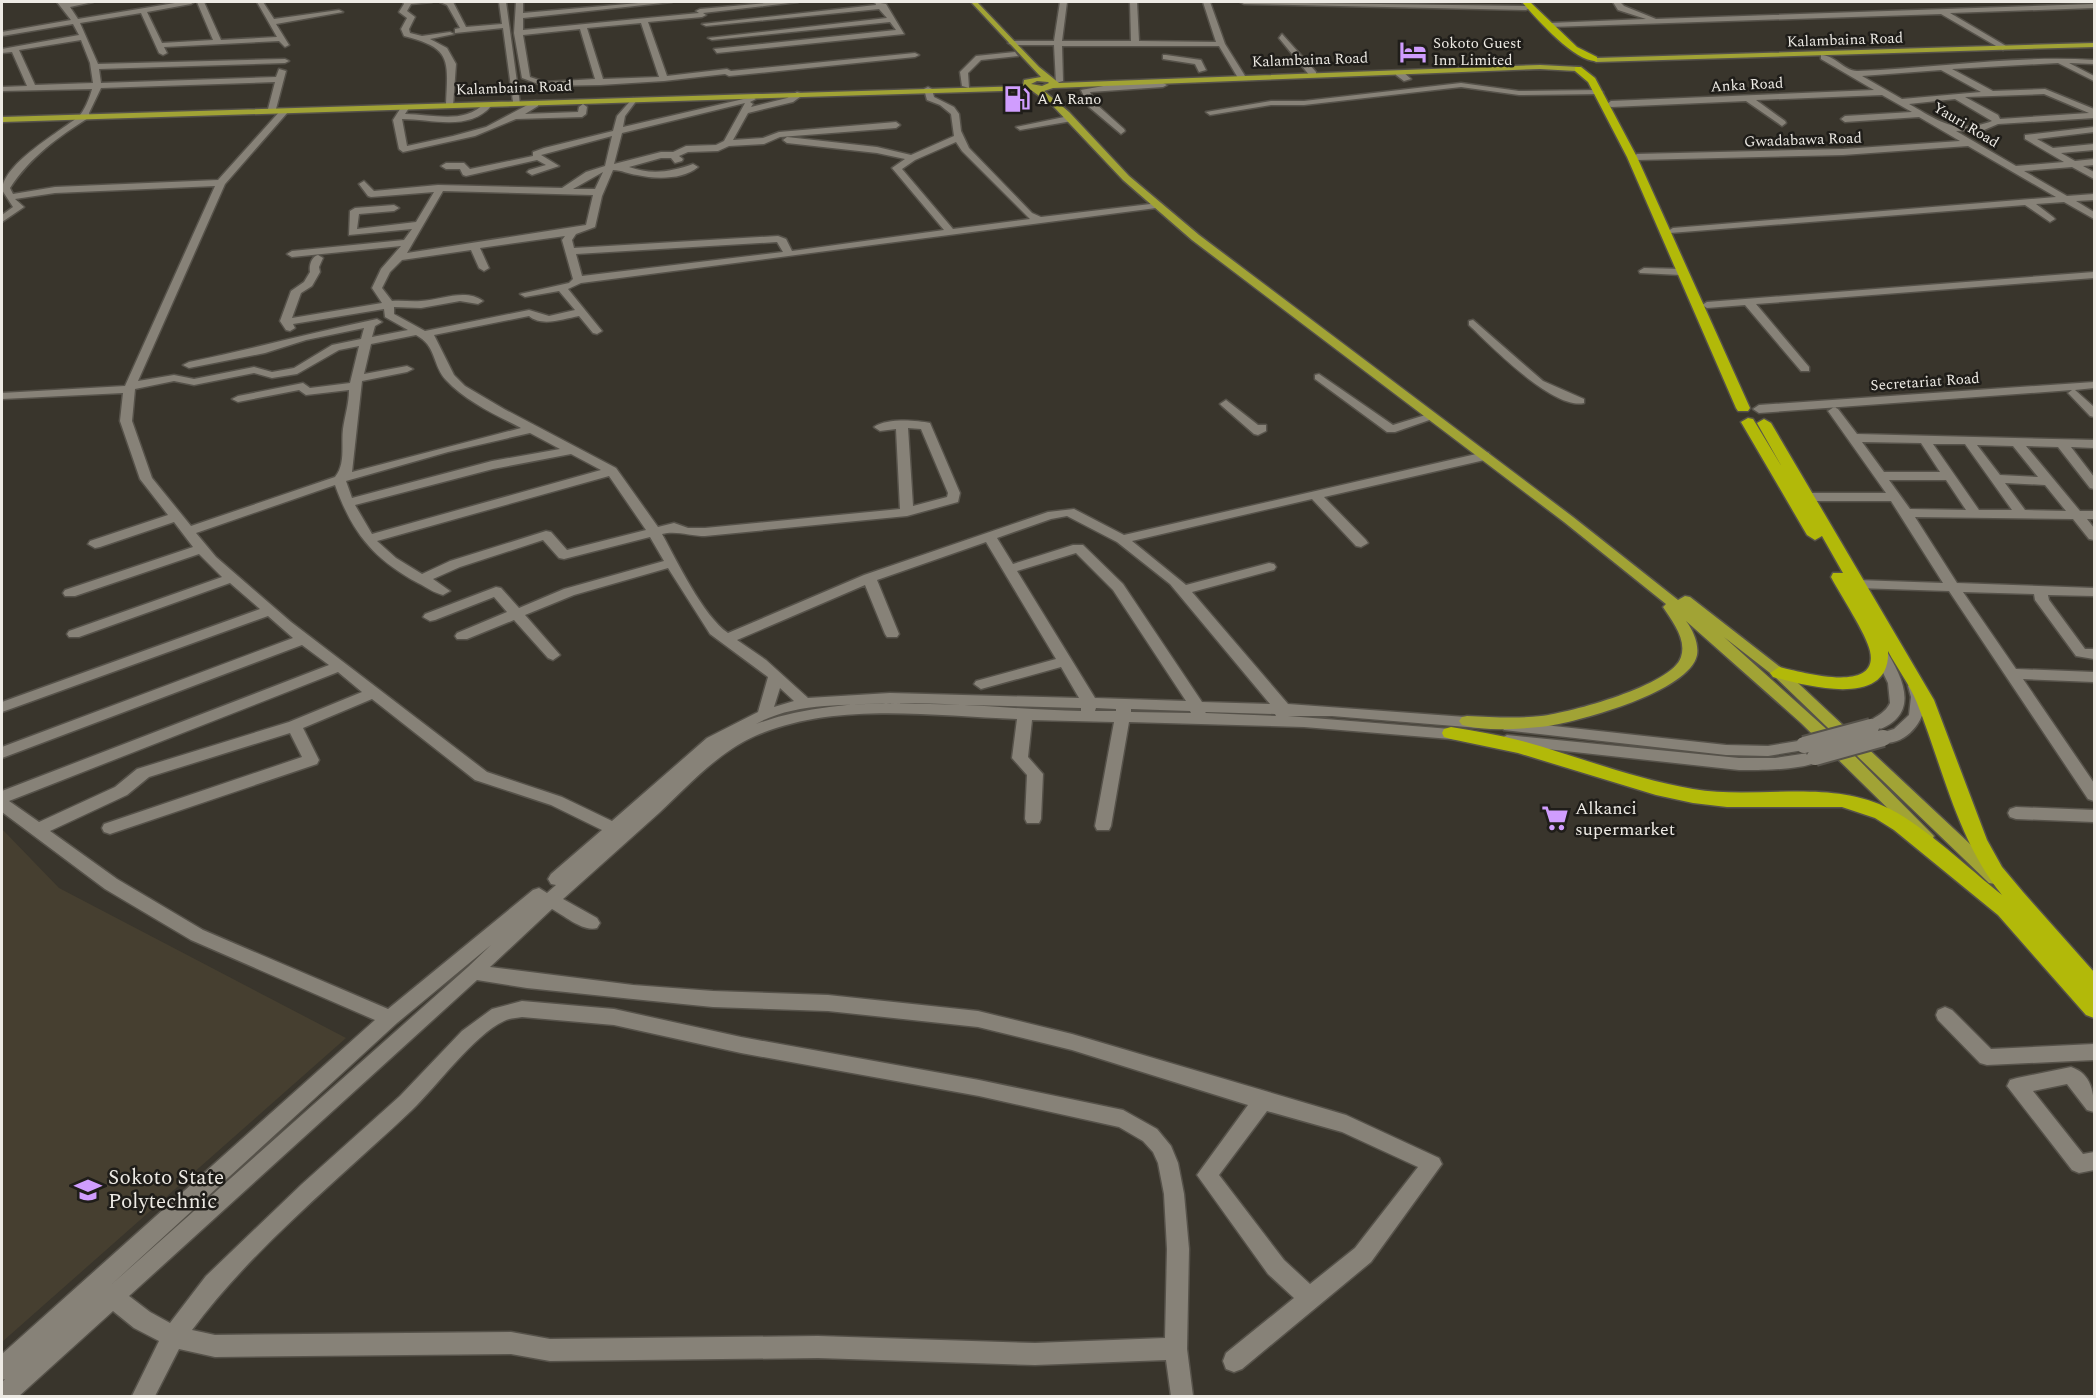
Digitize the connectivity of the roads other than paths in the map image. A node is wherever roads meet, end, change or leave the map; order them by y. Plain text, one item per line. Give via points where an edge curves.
1 (90, 2) edge
2 (191, 2) edge
3 (200, 2) edge
4 (260, 2) edge
5 (407, 2) edge
6 (428, 2) edge
7 (443, 2) edge
8 (503, 2) edge
9 (519, 2) edge
10 (580, 2) edge
11 (668, 2) edge
12 (698, 2) edge
13 (794, 2) edge
14 (966, 2) edge
15 (974, 2) edge
16 (1063, 2) edge
17 (1134, 2) edge
18 (1208, 2) edge
19 (1244, 2) edge
20 (1617, 2) edge
21 (1969, 2) edge
22 (63, 4) edge
23 (625, 4) edge
24 (880, 4) edge
25 (1523, 4) edge
26 (2094, 6) edge
27 (143, 10) junction
28 (323, 10) junction
29 (582, 10) junction
30 (290, 11) dead end
31 (1987, 11) junction
32 (339, 12) dead end
33 (701, 13) junction
34 (1944, 13) junction
35 (519, 16) junction
36 (892, 20) junction
37 (644, 21) junction
38 (75, 22) junction
39 (272, 22) junction
40 (330, 22) dead end
41 (1657, 22) junction
42 (297, 23) junction
43 (706, 24) junction
44 (1550, 25) junction
45 (505, 26) junction
46 (582, 27) junction
47 (457, 31) junction
48 (2, 32) edge
49 (518, 33) junction
50 (1282, 36) dead end
51 (83, 38) junction
52 (422, 38) junction
53 (712, 38) junction
54 (283, 39) junction
55 (218, 42) junction
56 (1012, 43) junction
57 (1058, 43) junction
58 (1135, 44) junction
59 (1221, 44) junction
60 (159, 45) junction
61 (920, 45) dead end
62 (2094, 46) edge
63 (2004, 48) junction
64 (15, 49) junction
65 (2, 51) edge
66 (717, 51) junction
67 (1015, 54) junction
68 (915, 55) dead end
69 (1157, 55) dead end
70 (1824, 57) junction
71 (2055, 60) junction
72 (285, 61) junction
73 (2094, 62) edge
74 (168, 64) junction
75 (1599, 64) junction
76 (1573, 65) junction
77 (94, 67) junction
78 (726, 68) junction
79 (1944, 68) junction
80 (1202, 70) dead end
81 (1876, 72) junction
82 (1399, 73) junction
83 (1313, 74) junction
84 (1853, 74) junction
85 (1241, 76) junction
86 (279, 79) junction
87 (664, 79) junction
88 (2094, 79) edge
89 (1867, 82) junction
90 (600, 83) junction
91 (1054, 83) junction
92 (1973, 84) junction
93 (1030, 85) junction
94 (1114, 85) junction
95 (1163, 85) dead end
96 (1956, 85) dead end
97 (966, 86) junction
98 (97, 87) junction
99 (1941, 87) dead end
100 (32, 88) junction
101 (2, 89) edge
102 (928, 89) junction
103 (1411, 90) junction
104 (1599, 92) junction
105 (1884, 92) junction
106 (1990, 93) junction
107 (800, 94) junction
108 (1949, 96) junction
109 (1959, 96) junction
110 (753, 97) junction
111 (1749, 99) junction
112 (633, 100) junction
113 (517, 102) junction
114 (1900, 102) junction
115 (450, 104) junction
116 (535, 104) junction
117 (1611, 104) junction
118 (488, 105) junction
119 (583, 107) dead end
120 (405, 108) junction
121 (278, 111) junction
122 (746, 111) junction
123 (1210, 112) dead end
124 (2094, 113) edge
125 (1923, 114) junction
126 (84, 116) junction
127 (399, 116) junction
128 (515, 117) junction
129 (2, 118) edge
130 (1069, 119) junction
131 (1845, 119) dead end
132 (504, 121) junction
133 (1997, 122) junction
134 (1782, 123) dead end
135 (896, 125) dead end
136 (1020, 127) dead end
137 (1947, 129) junction
138 (2094, 129) edge
139 (1121, 131) dead end
140 (618, 132) junction
141 (507, 133) dead end
142 (775, 138) junction
143 (957, 138) junction
144 (727, 143) junction
145 (1970, 143) junction
146 (2093, 148) edge
147 (2049, 152) junction
148 (675, 155) junction
149 (538, 157) junction
150 (1637, 157) junction
151 (912, 158) junction
152 (703, 159) dead end
153 (2094, 162) edge
154 (2073, 164) junction
155 (446, 166) dead end
156 (619, 167) junction
157 (693, 167) dead end
158 (608, 168) junction
159 (2014, 169) junction
160 (532, 172) dead end
161 (2094, 176) edge
162 (221, 183) junction
163 (364, 184) dead end
164 (438, 188) junction
165 (565, 190) junction
166 (598, 192) junction
167 (7, 194) edge
168 (2094, 197) edge
169 (2065, 199) junction
170 (348, 202) dead end
171 (2028, 202) junction
172 (1156, 205) junction
173 (2, 206) edge
174 (394, 208) dead end
175 (355, 211) junction
176 (2094, 216) edge
177 (2, 219) edge
178 (1027, 219) junction
179 (2050, 219) dead end
180 (417, 225) junction
181 (1673, 231) junction
182 (572, 232) junction
183 (951, 233) junction
184 (405, 243) junction
185 (474, 246) junction
186 (575, 252) junction
187 (292, 254) dead end
188 (789, 254) junction
189 (399, 257) junction
190 (318, 258) dead end
191 (484, 268) dead end
192 (1644, 271) dead end
193 (1681, 272) junction
194 (2094, 275) edge
195 (578, 280) junction
196 (561, 287) junction
197 (525, 294) dead end
198 (386, 301) junction
199 (478, 301) dead end
200 (1749, 303) junction
201 (1707, 305) junction
202 (582, 312) junction
203 (395, 319) junction
204 (289, 321) junction
205 (1473, 322) dead end
206 (370, 324) junction
207 (597, 331) dead end
208 (422, 332) junction
209 (303, 337) junction
210 (283, 342) junction
211 (364, 343) junction
212 (189, 365) dead end
213 (407, 369) dead end
214 (1805, 369) dead end
215 (1319, 377) dead end
216 (356, 383) junction
217 (2094, 386) edge
218 (130, 388) junction
219 (2094, 392) edge
220 (2073, 393) junction
221 (2, 396) edge
222 (238, 399) dead end
223 (1580, 401) dead end
224 (1226, 404) dead end
225 (1834, 411) junction
226 (2094, 413) edge
227 (1756, 415) junction
228 (1432, 417) junction
229 (902, 425) junction
230 (880, 427) dead end
231 (1262, 428) dead end
232 (531, 429) junction
233 (1853, 438) junction
234 (1925, 441) junction
235 (1969, 442) junction
236 (2017, 443) junction
237 (2062, 444) junction
238 (2094, 444) edge
239 (573, 450) junction
240 (1485, 456) junction
241 (612, 471) junction
242 (1879, 476) junction
243 (1949, 476) junction
244 (1997, 479) junction
245 (339, 480) junction
246 (2048, 481) junction
247 (2093, 481) edge
248 (1315, 495) junction
249 (1807, 497) junction
250 (1894, 497) junction
251 (347, 503) junction
252 (907, 512) junction
253 (1906, 513) junction
254 (1975, 513) junction
255 (2022, 514) junction
256 (2075, 514) junction
257 (2094, 515) edge
258 (175, 517) junction
259 (188, 532) junction
260 (653, 532) junction
261 (2094, 536) edge
262 (990, 537) junction
263 (368, 539) junction
264 (1122, 539) junction
265 (1361, 543) dead end
266 (95, 544) dead end
267 (201, 548) junction
268 (671, 563) junction
269 (1269, 567) dead end
270 (1010, 569) junction
271 (232, 578) junction
272 (424, 578) junction
273 (869, 578) junction
274 (1643, 579) junction
275 (1857, 584) junction
276 (1954, 588) junction
277 (1182, 590) junction
278 (443, 591) dead end
279 (2041, 591) junction
280 (2094, 592) edge
281 (70, 593) dead end
282 (269, 611) junction
283 (515, 615) junction
284 (430, 618) dead end
285 (74, 634) dead end
286 (892, 634) dead end
287 (462, 636) dead end
288 (304, 639) junction
289 (726, 639) junction
290 (1879, 650) junction
291 (2094, 654) edge
292 (553, 655) dead end
293 (1066, 661) junction
294 (338, 666) junction
295 (1779, 673) junction
296 (2012, 674) junction
297 (2094, 677) edge
298 (775, 678) junction
299 (1914, 680) junction
300 (981, 684) dead end
301 (373, 693) junction
302 (805, 703) junction
303 (2, 707) edge
304 (1089, 710) junction
305 (1123, 711) junction
306 (765, 713) junction
307 (1198, 713) junction
308 (1025, 715) junction
309 (1282, 716) junction
310 (294, 726) junction
311 (1459, 728) junction
312 (1810, 751) junction
313 (2, 753) edge
314 (2090, 781) edge
315 (2094, 795) edge
316 (2, 797) edge
317 (2, 804) edge
318 (2016, 813) dead end
319 (2094, 816) edge
320 (1033, 819) dead end
321 (1103, 826) dead end
322 (110, 828) dead end
323 (613, 829) junction
324 (37, 830) junction
325 (550, 900) junction
326 (2011, 904) junction
327 (591, 923) dead end
328 (474, 972) junction
329 (2094, 986) edge
330 (2094, 1010) edge
331 (1945, 1015) dead end
332 (390, 1018) junction
333 (2094, 1053) edge
334 (1263, 1101) junction
335 (2094, 1104) edge
336 (2094, 1161) edge
337 (113, 1297) junction
338 (1310, 1298) junction
339 (173, 1337) junction
340 (1176, 1349) junction
341 (1234, 1360) dead end
342 (2, 1369) edge
343 (3, 1396) edge
344 (143, 1396) edge
345 (1182, 1396) edge

1 - 22 street
2 - 27 street
3 - 55 street
4 - 39 street
5 - 6 street
5 - 52 street via 403,12 411,18 405,30
7 - 47 street via 453,5
8 - 45 street
9 - 35 street
10 - 29 street
11 - 23 street
12 - 33 street
13 - 33 street
14 - 67 main road
15 - 56 main road
16 - 57 street
17 - 58 street
18 - 59 street
19 - 25 street
20 - 41 street via 1617,6
21 - 31 street
22 - 38 street
23 - 29 street
24 - 36 street
24 - 43 street
25 - 44 highway
25 - 76 highway via 1568,50
26 - 31 street
27 - 38 street
27 - 60 street
28 - 32 street
28 - 40 street
28 - 42 street
29 - 35 street
30 - 42 street
31 - 34 street
33 - 37 street
33 - 43 street
34 - 41 street
34 - 63 street
35 - 49 street
36 - 53 street
36 - 66 street via 901,32
37 - 46 street
37 - 87 street
38 - 48 street
38 - 51 street
39 - 42 street
39 - 54 street
41 - 44 street
43 - 53 street
44 - 75 highway via 1574,49
45 - 47 street
45 - 113 street
46 - 49 street
46 - 90 street
47 - 52 street
49 - 90 street via 526,78 544,84
50 - 83 street
51 - 64 street
51 - 77 street
52 - 115 street via 444,50 452,64
53 - 66 street
54 - 55 street
54 - 72 street
55 - 60 street
56 - 57 street
56 - 91 main road
57 - 58 street
57 - 91 street
58 - 59 street via 1148,49
59 - 85 street
60 - 74 street
61 - 78 street
62 - 63 main road, Kalambaina Road
62 - 70 main road
63 - 75 main road, Kalambaina Road
64 - 65 street
64 - 100 street
66 - 78 street
67 - 93 main road via 1034,75
67 - 97 street via 976,59 964,72
68 - 78 street via 729,74
69 - 80 street via 1168,60 1198,62
70 - 75 main road
70 - 84 street, Yauri Road
71 - 73 street
71 - 79 street
71 - 88 street
72 - 74 street
72 - 86 street
74 - 77 street
75 - 76 highway
75 - 117 highway via 1600,79
76 - 82 main road
76 - 83 main road, Kalambaina Road
76 - 104 highway via 1590,77
77 - 98 street
78 - 87 street
79 - 81 street
79 - 92 street
81 - 84 street
81 - 89 street
82 - 94 main road
82 - 103 street
83 - 85 main road, Kalambaina Road
84 - 89 street, Yauri Road
85 - 91 main road, Kalambaina Road
86 - 98 street
86 - 121 street
87 - 90 street
89 - 105 street, Yauri Road
91 - 93 main road
91 - 94 main road
91 - 295 main road via 1066,104 1105,146 1154,194 1226,253
92 - 96 street
92 - 106 street
93 - 97 main road, Kalambaina Road
93 - 102 main road, Kalambaina Road
93 - 130 main road via 1054,100
94 - 95 street
94 - 139 street via 1084,90 1092,105
97 - 113 main road, Kalambaina Road
98 - 100 street
98 - 126 street
99 - 108 street via 1941,92
100 - 101 street
102 - 107 main road, Kalambaina Road
102 - 143 street via 930,98 951,105 956,112
103 - 104 street via 1461,86 1520,93
103 - 123 street
104 - 193 highway via 1632,157
105 - 111 street, Anka Road
105 - 114 street, Yauri Road
106 - 109 street
106 - 124 street via 2045,91
107 - 110 main road, Kalambaina Road
107 - 122 street
108 - 109 street
108 - 114 street
109 - 133 street
110 - 112 main road, Kalambaina Road
110 - 122 street
110 - 140 street
111 - 117 street, Anka Road
111 - 134 street
112 - 116 main road, Kalambaina Road
112 - 140 street via 621,116
113 - 115 main road, Kalambaina Road
114 - 125 street, Yauri Road
115 - 121 main road, Kalambaina Road
116 - 118 main road, Kalambaina Road
116 - 128 street
117 - 150 highway
118 - 120 main road, Kalambaina Road
118 - 127 street via 482,114 467,119
119 - 128 street via 582,114
120 - 121 main road, Kalambaina Road
120 - 127 street
121 - 126 main road, Kalambaina Road
121 - 162 street
122 - 144 street
124 - 133 street
125 - 131 street
125 - 137 street, Yauri Road
126 - 129 main road, Kalambaina Road
126 - 167 street via 15,173
127 - 132 street via 403,149 461,138
128 - 132 street
130 - 136 street
130 - 172 main road
132 - 141 street
133 - 137 street via 1984,127
135 - 142 street
137 - 145 street, Yauri Road
138 - 147 street via 2028,137
140 - 149 street via 547,150 536,154
140 - 158 street
142 - 144 street
142 - 151 street
143 - 151 street
143 - 178 street
144 - 148 street via 718,148 686,149
145 - 150 street, Gwadabawa Road via 1843,152
145 - 159 street, Yauri Road
146 - 147 street
147 - 154 street
148 - 152 street via 675,159
148 - 156 street via 662,154
149 - 155 street via 466,173 464,166
149 - 160 street via 554,166
150 - 181 highway
151 - 183 street via 897,169
153 - 154 street
154 - 159 street
154 - 161 street
156 - 157 street via 639,174 684,174
156 - 158 street
158 - 165 street via 588,173
158 - 166 street
159 - 169 street, Yauri Road
162 - 167 street
162 - 218 street
163 - 164 street via 371,194
164 - 165 street
164 - 180 street
165 - 166 street
166 - 182 street via 590,227
167 - 173 street
167 - 177 street via 19,207
168 - 169 street
169 - 171 street
169 - 176 street, Yauri Road
170 - 175 street
171 - 179 street
171 - 181 street
172 - 178 street via 1041,221
172 - 228 main road
174 - 175 street
175 - 180 street via 352,233
178 - 183 street
180 - 184 street
181 - 201 highway
182 - 185 street
182 - 186 street via 567,240
183 - 188 street
184 - 187 street
184 - 189 street
185 - 189 street
185 - 191 street
186 - 188 street via 771,239 783,241
186 - 195 street
188 - 195 street
189 - 198 street via 379,281 377,288
190 - 204 street via 308,284 296,291
192 - 193 street
193 - 227 highway
194 - 200 street
195 - 196 street
196 - 197 street
196 - 202 street
198 - 199 street via 430,305 461,299
198 - 203 street via 389,315
198 - 204 street
200 - 201 street
200 - 214 street
201 - 227 highway
202 - 207 street
202 - 208 street via 549,319 529,313
203 - 206 street
203 - 208 street
204 - 209 street
204 - 210 street
205 - 223 street via 1539,383
206 - 209 street
206 - 211 street
208 - 211 street
208 - 232 street via 432,339 449,377
209 - 210 street
210 - 212 street via 265,350
211 - 216 street
211 - 218 street via 336,347 297,371 272,375 254,370 194,382 174,378
213 - 216 street
215 - 228 street via 1391,429
216 - 222 street via 306,392 303,386
216 - 245 street via 347,467
217 - 227 street, Secretariat Road
218 - 221 street
218 - 258 street via 126,421 146,479
219 - 220 street, Secretariat Road
220 - 225 street, Secretariat Road
220 - 226 street
224 - 231 street via 1258,431
225 - 227 street, Secretariat Road
225 - 233 street
227 - 249 highway
227 - 290 highway
228 - 240 main road
229 - 230 street
229 - 252 street
229 - 252 street via 920,424 927,428 954,493 943,504
232 - 239 street
232 - 245 street
233 - 234 street
233 - 242 street
234 - 235 street
234 - 243 street
235 - 236 street
235 - 244 street
236 - 237 street
236 - 246 street
237 - 238 street
237 - 247 street
239 - 241 street
239 - 251 street via 492,465
240 - 248 street
240 - 274 main road
241 - 260 street
241 - 263 street
242 - 243 street
242 - 250 street
243 - 254 street
244 - 246 street
244 - 255 street
245 - 251 street
245 - 259 street via 280,497
246 - 256 street
248 - 264 street
248 - 265 street
249 - 250 street
249 - 275 highway
250 - 253 street
251 - 263 street
252 - 260 street via 705,532 674,528
253 - 254 street
253 - 276 street
254 - 255 street
255 - 256 street
256 - 257 street
256 - 261 street
258 - 259 street
258 - 266 street
259 - 267 street
260 - 268 street
260 - 272 street via 564,555 546,535
262 - 264 street via 1069,512
262 - 270 street
262 - 273 street
263 - 272 street via 391,561
264 - 277 street
267 - 271 street
267 - 281 street
268 - 283 street via 569,592
268 - 289 street via 710,623
269 - 277 street
270 - 293 street
270 - 307 street via 1078,548 1118,587
271 - 282 street
271 - 285 street
272 - 278 street
273 - 286 street
273 - 289 street
274 - 311 main road via 1665,600 1685,628 1689,657 1676,677 1563,718
274 - 326 main road via 1810,720 1932,843
275 - 276 street
275 - 299 highway
276 - 279 street
276 - 296 street
277 - 309 street
279 - 280 street
279 - 291 street via 2042,600 2081,653
282 - 288 street
282 - 303 street
283 - 284 street via 496,591
283 - 287 street
283 - 292 street
288 - 294 street
288 - 313 street
289 - 298 street via 761,663
290 - 295 highway via 1877,671 1864,681 1836,685
290 - 312 street, bridge via 1900,697 1894,713 1871,727
293 - 300 street
293 - 304 street
294 - 301 street
294 - 316 street
295 - 326 main road
296 - 297 street
296 - 314 street
298 - 302 street
298 - 306 street
299 - 312 street, bridge via 1918,697 1916,717 1899,733
299 - 326 highway via 1934,720 1977,841
301 - 310 street
301 - 323 street via 481,776 579,810
302 - 304 street via 890,698
302 - 306 street
304 - 305 street
304 - 308 street
305 - 307 street
305 - 321 street
306 - 323 street via 712,742
307 - 309 street
308 - 320 street via 1020,758 1035,774
308 - 325 street via 844,712 797,717 762,728 701,766
309 - 311 street
310 - 322 street via 311,760
310 - 324 street via 143,773 121,791
311 - 312 street via 1739,764 1775,764
311 - 326 highway via 1693,796 1766,801 1825,798 1861,805 1901,825
314 - 315 street
317 - 324 street
318 - 319 street
323 - 332 street via 520,912
324 - 332 street via 111,884 197,935
325 - 327 street
325 - 328 street
326 - 329 highway
326 - 330 highway
328 - 334 street via 633,992 828,1003 978,1019 1072,1042
328 - 337 street
331 - 333 street via 1987,1058
332 - 342 street
334 - 338 street via 1207,1175 1276,1266
334 - 338 street via 1346,1124 1432,1164 1363,1254
335 - 336 street via 2072,1075 2017,1086 2079,1164
337 - 339 street via 142,1320
337 - 343 street
338 - 341 street
339 - 340 street via 215,1346 511,1343 550,1350 818,1347 1035,1354
339 - 340 street via 214,1283 408,1102 469,1037 508,1010 530,1009 614,1017 1124,1119 1150,1135 1161,1146 1168,1163 1178,1249
339 - 344 street
340 - 345 street

